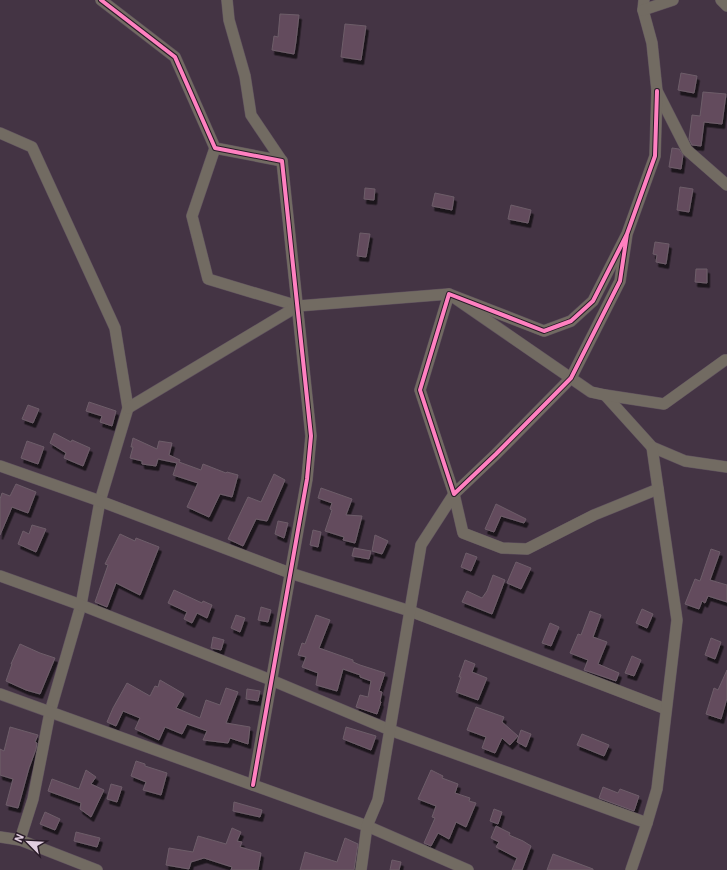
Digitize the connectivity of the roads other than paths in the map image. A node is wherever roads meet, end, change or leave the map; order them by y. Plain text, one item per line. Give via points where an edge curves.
1 (101, 0) edge
2 (227, 0) edge
3 (673, 0) edge
4 (721, 0) edge
5 (643, 5) edge
6 (727, 6) edge
7 (656, 91) junction
8 (0, 133) edge
9 (216, 148) junction
10 (282, 161) junction
11 (727, 185) edge
12 (627, 234) junction
13 (449, 294) junction
14 (298, 306) junction
15 (727, 360) edge
16 (571, 378) junction
17 (605, 395) junction
18 (128, 408) junction
19 (652, 447) junction
20 (0, 466) edge
21 (727, 467) edge
22 (658, 490) junction
23 (454, 494) junction
24 (100, 501) junction
25 (290, 573) junction
26 (0, 576) edge
27 (81, 605) junction
28 (410, 611) junction
29 (271, 680) junction
30 (0, 694) edge
31 (666, 709) junction
32 (50, 712) junction
33 (390, 730) junction
34 (253, 786) junction
35 (647, 823) junction
36 (367, 826) junction
37 (0, 837) edge
38 (20, 840) junction
39 (97, 870) edge
40 (361, 870) edge
41 (468, 870) edge
42 (631, 870) edge

1 - 9 street via 175,57
2 - 10 street via 229,20 245,76 251,115
3 - 5 street
4 - 6 street
5 - 7 street via 652,43
7 - 11 street via 688,150
7 - 12 street via 655,156
8 - 18 street via 32,147 115,328
9 - 10 street
9 - 14 street via 192,216 208,280
10 - 14 street
12 - 13 street via 593,302 571,321 544,331
12 - 16 street via 620,281
13 - 14 street
13 - 16 street
13 - 23 street via 420,390
14 - 18 street
14 - 25 street via 310,436 307,479
15 - 17 street via 664,404
16 - 17 street via 591,392
16 - 23 street
17 - 19 street
18 - 24 street
19 - 21 street via 685,461
19 - 22 street
20 - 24 street
22 - 23 street via 594,514 527,549 502,548 463,533
22 - 31 street via 677,620
23 - 28 street via 421,545
24 - 25 street
24 - 27 street
25 - 28 street
25 - 29 street
26 - 27 street
27 - 29 street
27 - 32 street
28 - 31 street
28 - 33 street
29 - 33 street
29 - 34 street
30 - 32 street
31 - 35 street via 657,789
32 - 34 street
32 - 38 street via 33,799
33 - 35 street
33 - 36 street via 378,800
34 - 36 street
35 - 42 street
36 - 40 street
36 - 41 street
37 - 38 street
38 - 39 street

